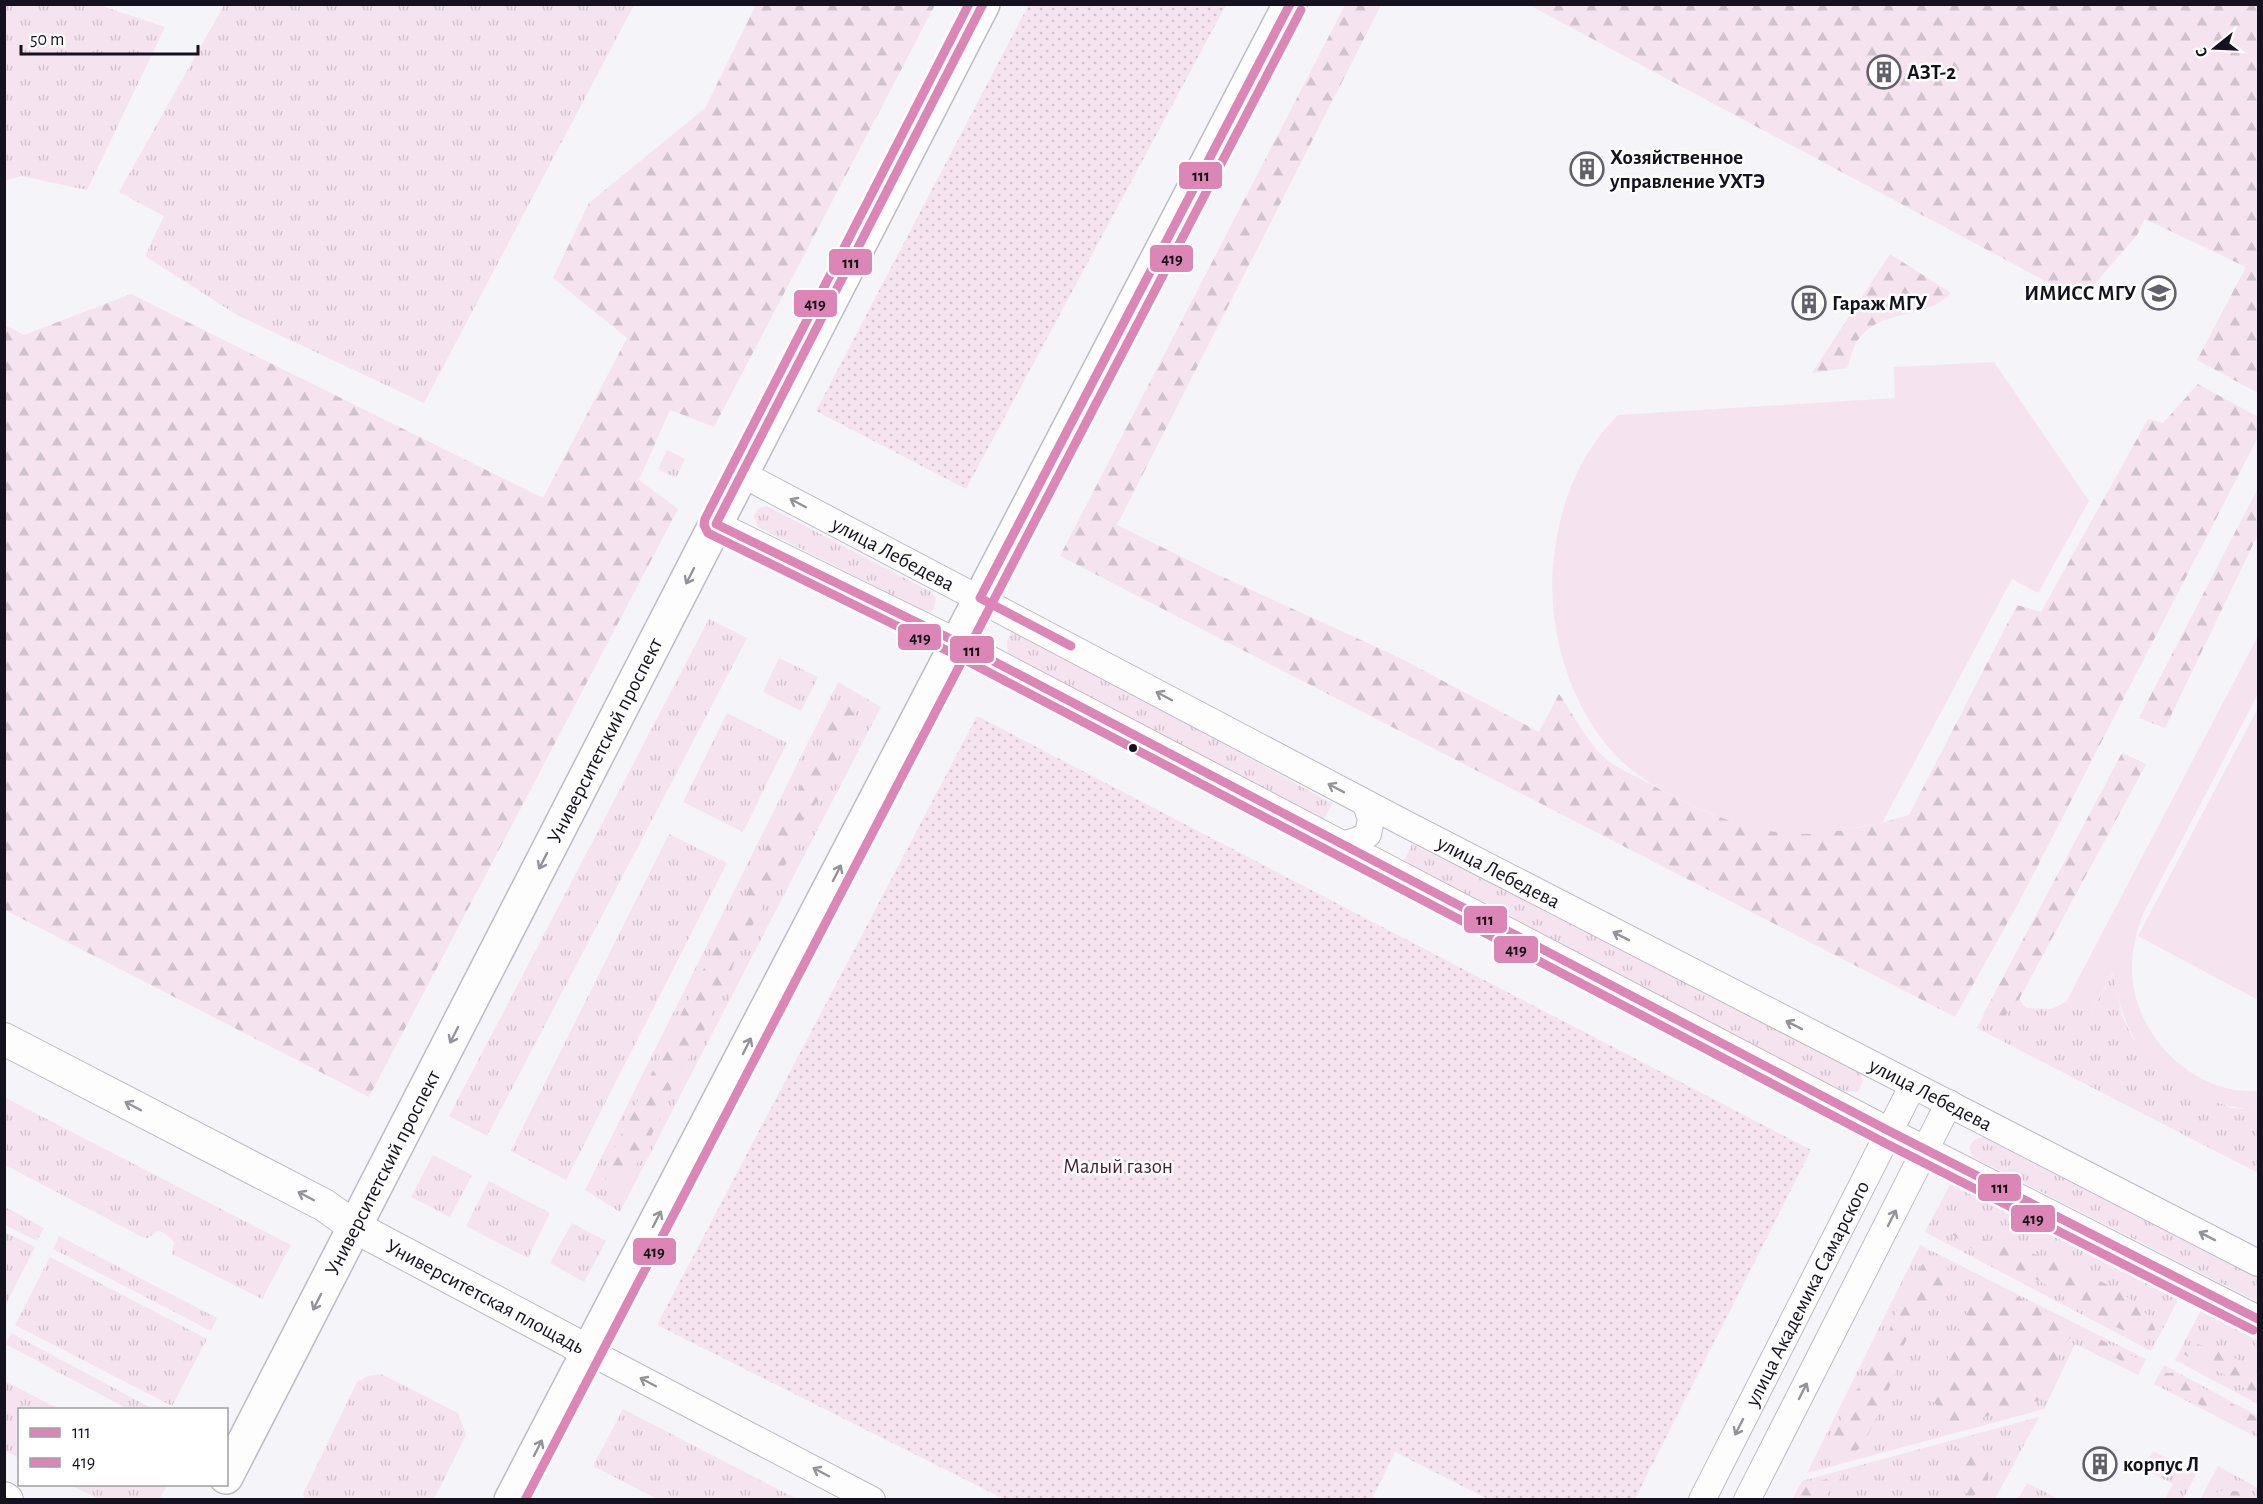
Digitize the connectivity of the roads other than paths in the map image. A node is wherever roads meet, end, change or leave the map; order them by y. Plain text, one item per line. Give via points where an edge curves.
1 (983, 4) edge
2 (1290, 4) edge
3 (742, 474) junction
4 (716, 524) junction
5 (980, 598) junction
6 (957, 642) junction
7 (1366, 804) junction
8 (1342, 845) junction
9 (4, 1039) edge
10 (1912, 1087) junction
11 (1949, 1103) junction
12 (1891, 1132) junction
13 (1927, 1149) junction
14 (355, 1227) junction
15 (2259, 1263) edge
16 (2259, 1319) edge
17 (588, 1351) junction
18 (228, 1473) edge
19 (222, 1486) edge
20 (215, 1500) edge
21 (511, 1500) edge
22 (872, 1500) edge
23 (1702, 1500) edge
24 (1747, 1500) edge

1 - 3 main road, Университетский проспект
2 - 5 main road
3 - 4 main road, Университетский проспект
5 -> 3 street, улица Лебедева
4 - 6 street
4 -> 14 main road, Университетский проспект
5 - 6 main road
7 -> 5 street, улица Лебедева
6 - 8 street
17 -> 6 main road
7 - 8 street via 1371,819 1368,834
10 -> 7 street, улица Лебедева
8 - 12 street
14 -> 9 street, Университетская площадь via 324,1205
10 - 11 street, улица Лебедева
10 - 12 street, улица Академика Самарского
11 - 13 street, улица Академика Самарского
15 -> 11 street, улица Лебедева
12 - 13 street
12 -> 23 street, улица Академика Самарского
13 - 16 street
24 -> 13 street, улица Академика Самарского
14 - 17 street, Университетская площадь
14 -> 18 main road, Университетский проспект
21 -> 17 main road
22 -> 17 street, Университетская площадь
19 - 20 main road

